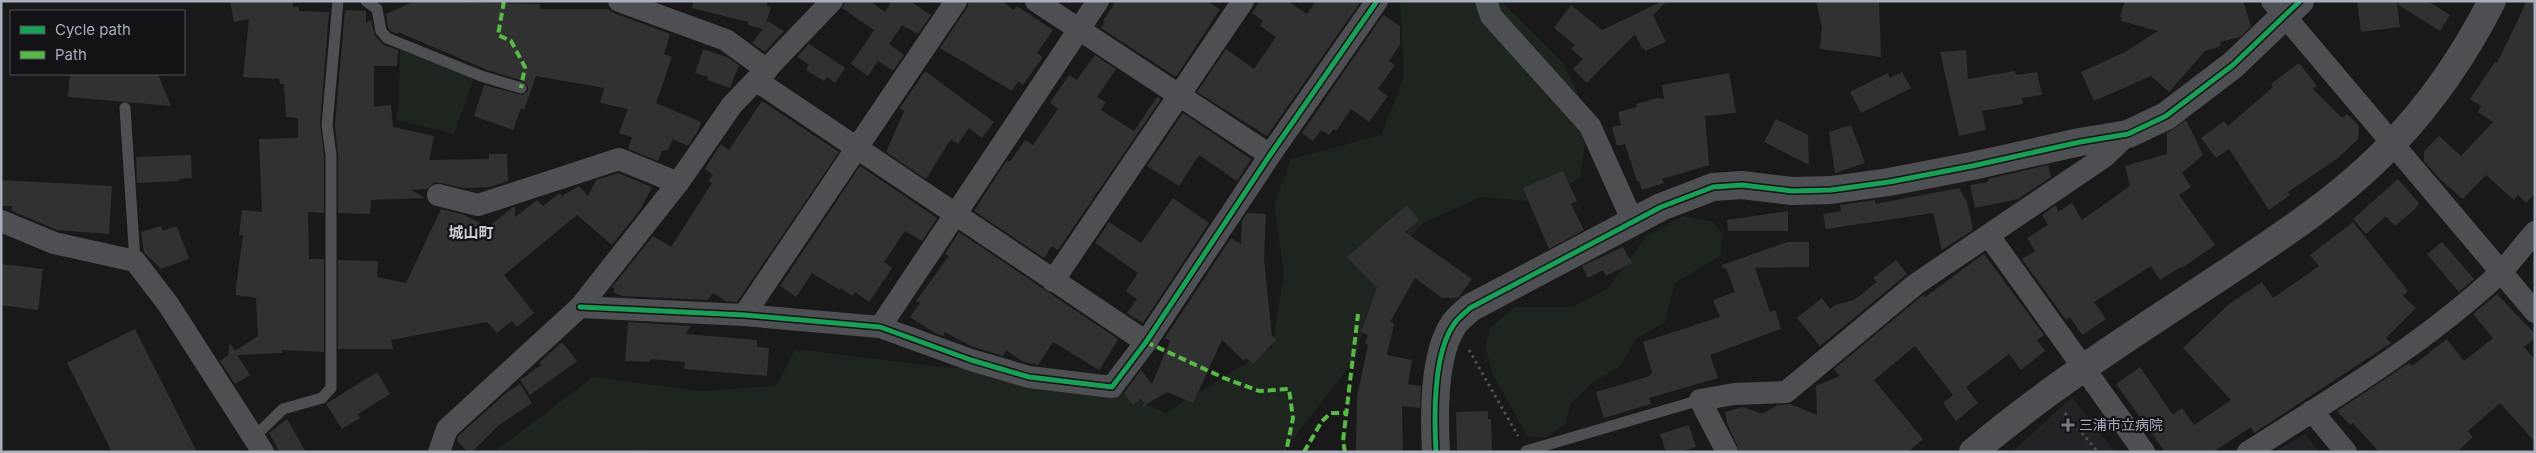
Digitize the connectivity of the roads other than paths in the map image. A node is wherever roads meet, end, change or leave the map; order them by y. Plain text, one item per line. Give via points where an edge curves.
1 (338, 1) edge
2 (366, 1) edge
3 (619, 1) edge
4 (832, 1) edge
5 (956, 1) edge
6 (1036, 1) edge
7 (1098, 1) edge
8 (1243, 1) edge
9 (1377, 1) edge
10 (1486, 1) edge
11 (2492, 1) edge
12 (2286, 6) edge
13 (1079, 30) junction
14 (762, 75) junction
15 (521, 88) dead end
16 (1179, 95) junction
17 (125, 108) dead end
18 (2128, 134) junction
19 (2392, 145) junction
20 (857, 148) junction
21 (1270, 155) junction
22 (678, 183) junction
23 (438, 195) dead end
24 (956, 214) junction
25 (1, 221) edge
26 (1633, 222) junction
27 (2535, 232) edge
28 (1989, 236) junction
29 (135, 260) junction
30 (2501, 272) junction
31 (1053, 281) junction
32 (580, 307) junction
33 (2535, 312) edge
34 (744, 315) junction
35 (880, 326) junction
36 (1146, 342) junction
37 (2082, 369) junction
38 (1700, 400) junction
39 (2312, 411) junction
40 (258, 445) edge
41 (1977, 450) edge
42 (1526, 451) edge
43 (439, 452) edge
44 (1436, 452) edge
45 (1727, 452) edge
46 (2144, 452) edge
47 (2248, 452) edge
48 (2346, 452) edge

1 - 40 lane via 327,125 330,155 331,388 322,398 283,409
2 - 15 lane via 377,9 381,31 388,38 481,76
3 - 14 street via 726,40
4 - 14 street
5 - 20 street
6 - 13 street
7 - 13 street
8 - 16 street
9 - 21 street
10 - 26 street via 1491,16 1590,126
11 - 19 street via 2453,71
12 - 18 street via 2233,65 2166,116
12 - 19 street
13 - 16 street
13 - 24 street
14 - 20 street
14 - 22 street via 732,105
16 - 21 street
16 - 31 street
17 - 29 lane
18 - 26 street via 1889,182 1831,190 1792,191 1742,185 1713,187 1661,207
18 - 28 street via 2104,157
19 - 30 street
19 - 37 street via 2307,218
20 - 24 street
20 - 34 street
21 - 36 street
22 - 23 street via 619,159 478,205
22 - 32 street
24 - 31 street
24 - 35 street
25 - 29 street via 54,243
26 - 44 street via 1470,308 1454,324 1439,367 1435,397
27 - 30 street
28 - 37 street
28 - 38 street via 1916,284 1786,392 1734,394
29 - 40 street via 168,304
30 - 33 street
30 - 39 street via 2420,338
31 - 36 street
32 - 34 street
32 - 43 street via 447,429
34 - 35 street
35 - 36 street via 1029,377 1112,387
37 - 41 street
37 - 46 street
38 - 42 lane
38 - 45 street
39 - 47 street
39 - 48 street

